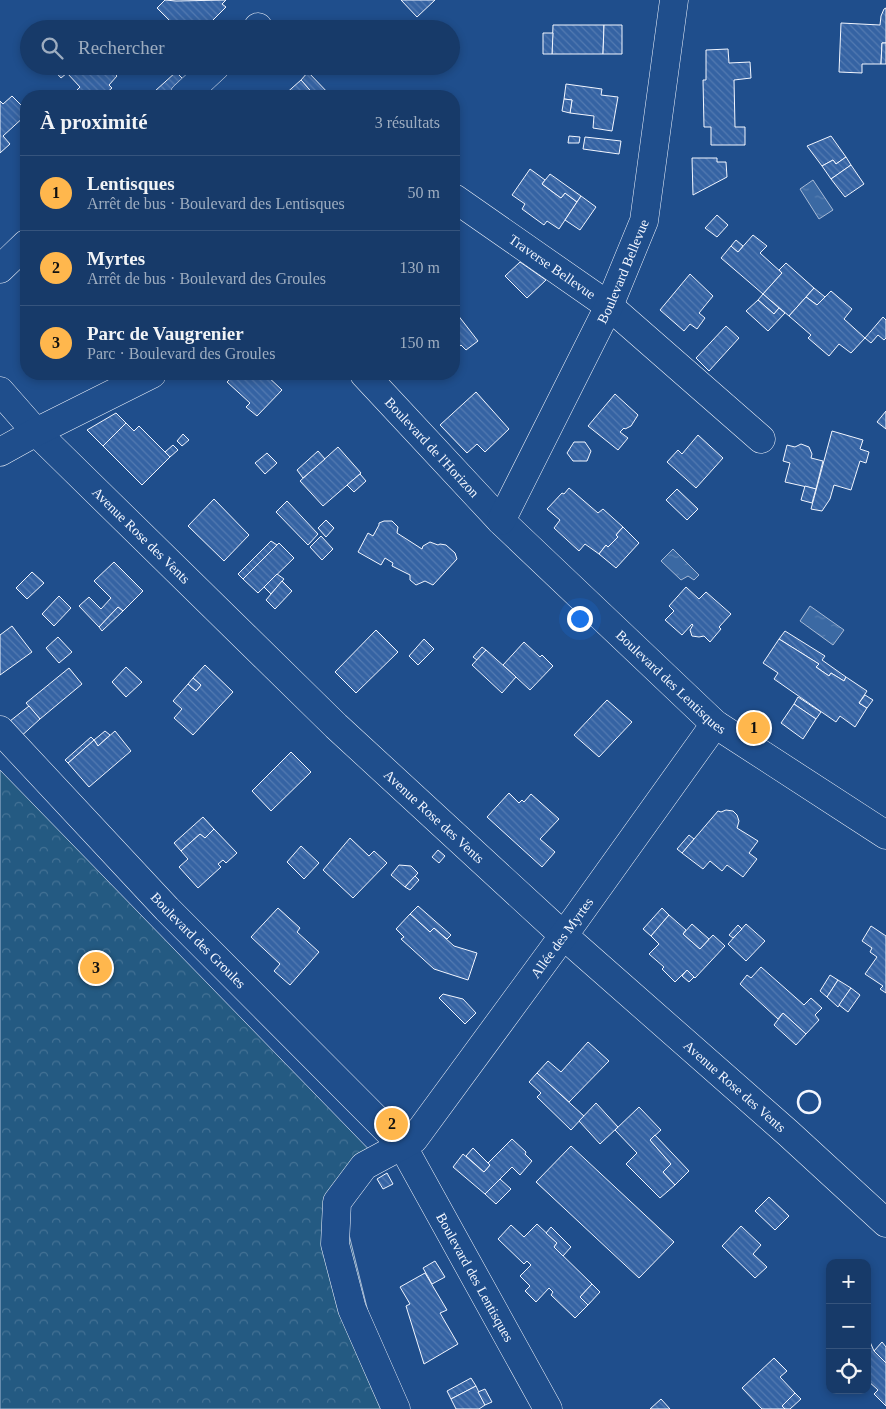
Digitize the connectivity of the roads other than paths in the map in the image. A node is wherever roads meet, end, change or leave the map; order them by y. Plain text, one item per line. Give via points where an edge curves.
1 (674, 0) edge
2 (206, 75) edge
3 (190, 90) edge
4 (460, 202) edge
5 (20, 250) edge
6 (0, 269) edge
7 (609, 306) junction
8 (140, 380) edge
9 (370, 380) edge
10 (0, 391) edge
11 (36, 432) junction
12 (761, 439) dead end
13 (0, 452) edge
14 (501, 521) junction
15 (715, 724) junction
16 (0, 730) edge
17 (886, 835) edge
18 (563, 935) junction
19 (402, 1144) junction
20 (886, 1223) edge
21 (396, 1409) edge
22 (548, 1409) edge

1 - 7 street, Boulevard Bellevue via 644,221
2 - 3 street
4 - 7 street, Traverse Bellevue
5 - 6 street
7 - 12 street, Traverse Bellevue
7 - 14 street, Boulevard Bellevue
8 - 11 street
9 - 14 street, Boulevard de l'Horizon
10 - 11 street, Avenue Rose des Vents
11 - 13 street
11 - 18 street, Avenue Rose des Vents via 336,726
14 - 15 street, Boulevard des Lentisques
15 - 17 street, Boulevard des Lentisques
15 - 18 street, Allée des Myrtes
16 - 19 street, Boulevard des Groules via 167,909
18 - 19 street, Allée des Myrtes via 414,1139
18 - 20 street, Avenue Rose des Vents
19 - 21 street, Allée des Myrtes via 364,1166 337,1202 335,1244 352,1309
19 - 22 street, Boulevard des Lentisques

